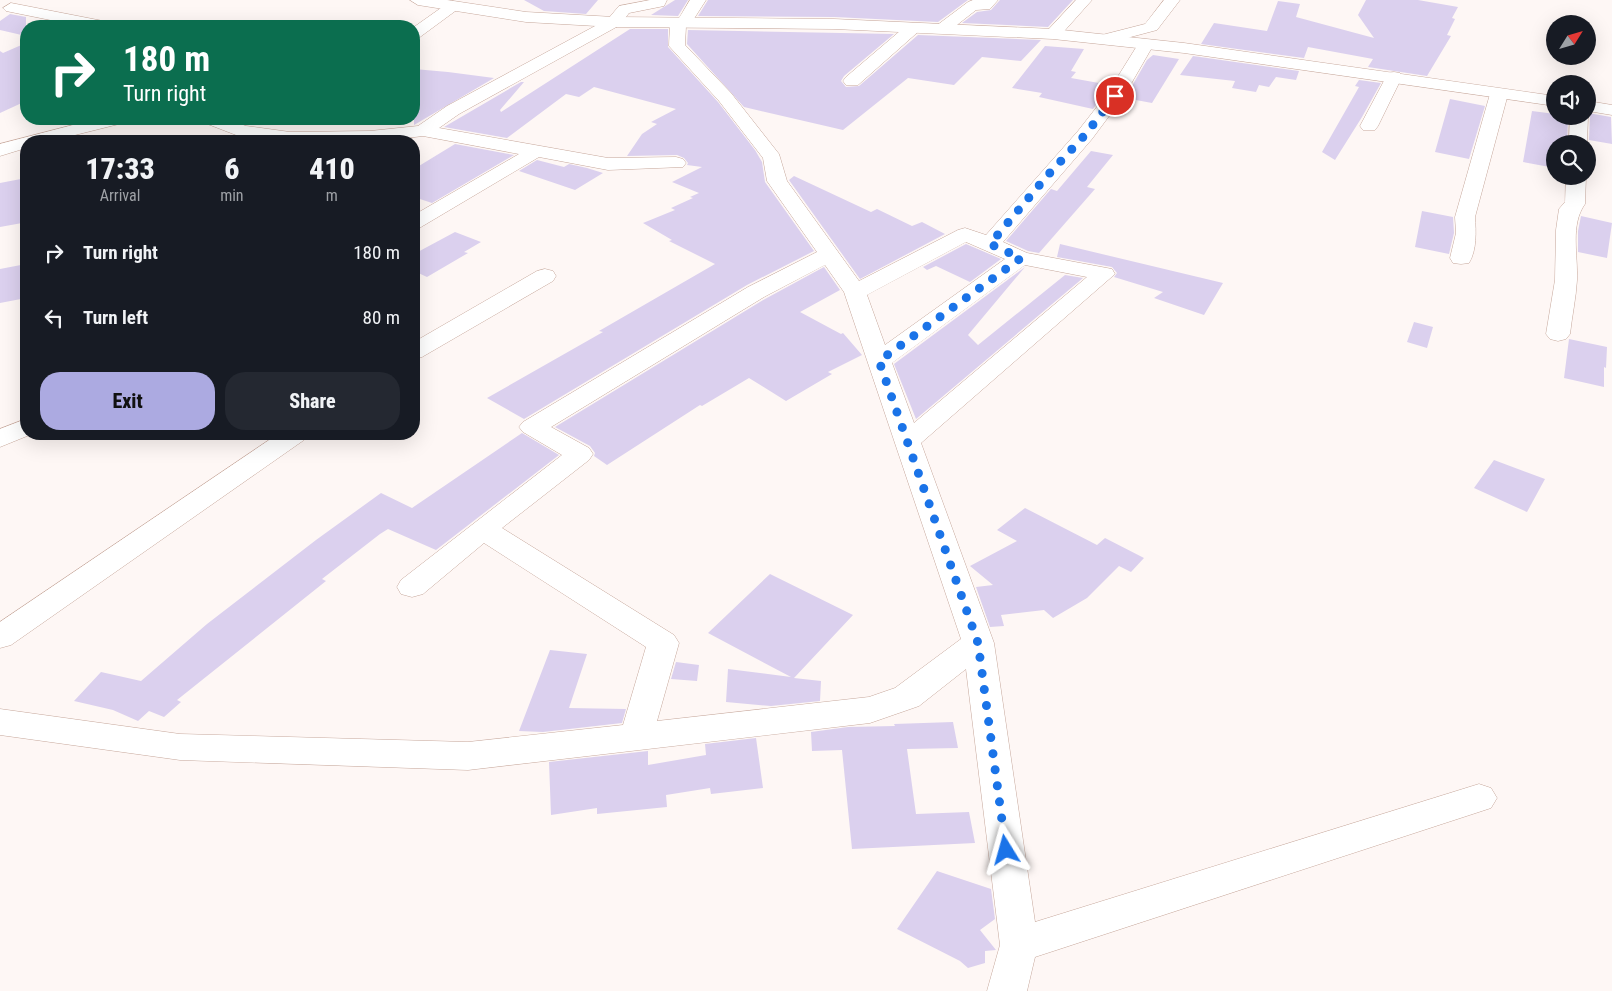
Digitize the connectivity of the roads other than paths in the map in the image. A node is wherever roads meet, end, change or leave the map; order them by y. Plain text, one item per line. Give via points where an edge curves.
1 (26, 0) edge
2 (418, 0) edge
3 (659, 0) edge
4 (698, 0) edge
5 (990, 0) edge
6 (1084, 0) edge
7 (1172, 0) edge
8 (454, 4) edge
9 (5, 12) edge
10 (61, 20) edge
11 (614, 22) junction
12 (681, 22) junction
13 (913, 28) junction
14 (942, 29) junction
15 (420, 30) edge
16 (1053, 34) junction
17 (1108, 38) dead end
18 (1146, 44) junction
19 (1394, 77) junction
20 (852, 81) dead end
21 (1499, 94) junction
22 (1546, 100) edge
23 (1596, 107) edge
24 (1612, 110) edge
25 (93, 125) edge
26 (226, 125) edge
27 (1369, 126) dead end
28 (423, 131) junction
29 (54, 135) edge
30 (269, 135) edge
31 (388, 135) edge
32 (20, 144) edge
33 (0, 150) edge
34 (535, 152) junction
35 (676, 163) dead end
36 (1576, 185) edge
37 (420, 219) edge
38 (990, 244) junction
39 (828, 255) junction
40 (1021, 258) junction
41 (1461, 258) dead end
42 (544, 276) dead end
43 (855, 292) junction
44 (1558, 334) dead end
45 (420, 348) edge
46 (879, 361) junction
47 (20, 430) edge
48 (0, 439) edge
49 (286, 440) edge
50 (907, 442) junction
51 (483, 529) junction
52 (412, 586) dead end
53 (0, 637) edge
54 (978, 643) junction
55 (0, 722) edge
56 (636, 736) junction
57 (1479, 798) dead end
58 (1019, 945) junction
59 (1007, 991) edge

1 - 9 street
2 - 8 street
3 - 11 street via 658,3 624,9
4 - 12 street
5 - 14 street via 985,6 974,4
6 - 16 street
7 - 17 street via 1151,27
8 - 11 street via 526,17
8 - 15 street
9 - 10 street
11 - 12 street
11 - 28 street via 454,110
12 - 13 street
12 - 39 street via 677,46 725,97 772,158 777,181
13 - 14 street
13 - 20 street
14 - 16 street
16 - 18 street
18 - 19 street
18 - 38 street via 1115,96 1085,135
19 - 21 street
19 - 27 street
21 - 22 street
21 - 41 street via 1465,217 1466,233
23 - 24 street
25 - 29 street
26 - 30 street
28 - 31 street
28 - 34 street
32 - 33 street
34 - 35 street via 608,164
34 - 37 street
36 - 44 street via 1575,204 1569,209 1566,230 1566,280
38 - 40 street
38 - 43 street via 965,234
39 - 43 street
39 - 51 street via 756,292 532,427 580,454
40 - 46 street
40 - 50 street via 1104,274
42 - 45 street
43 - 46 street
46 - 50 street
47 - 48 street
49 - 53 street
50 - 54 street
51 - 52 street
51 - 56 street via 663,642
54 - 56 street via 907,697 870,710
54 - 58 street
55 - 56 street via 180,747 468,756
57 - 58 street
58 - 59 street

